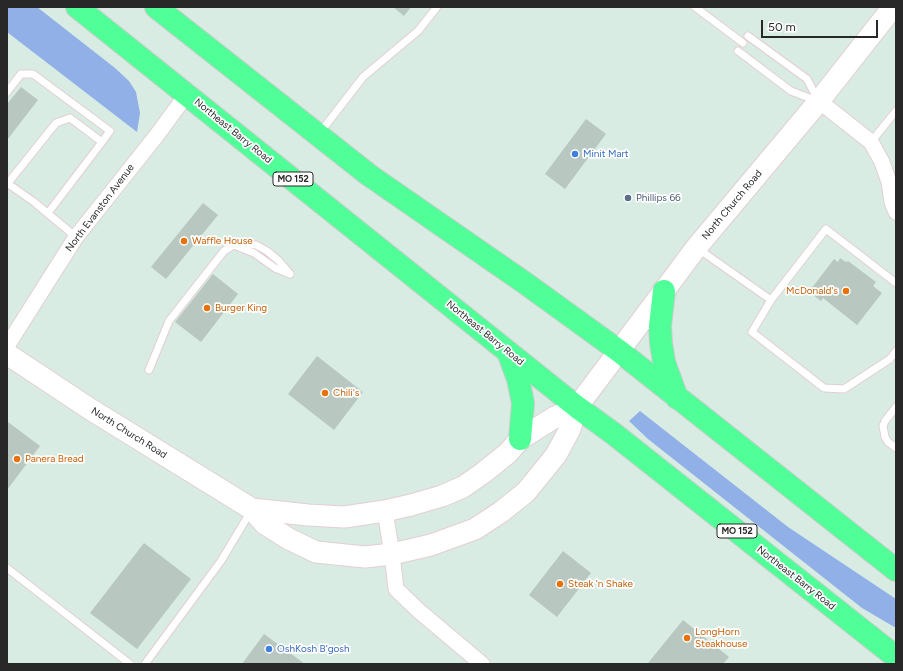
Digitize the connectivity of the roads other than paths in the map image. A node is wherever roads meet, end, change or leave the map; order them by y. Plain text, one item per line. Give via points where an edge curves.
1 (77, 7) edge
2 (156, 7) edge
3 (437, 7) edge
4 (695, 7) edge
5 (893, 7) edge
6 (748, 36) dead end
7 (743, 43) dead end
8 (738, 51) dead end
9 (7, 92) edge
10 (187, 94) junction
11 (819, 102) junction
12 (895, 115) edge
13 (319, 134) junction
14 (102, 142) junction
15 (871, 142) junction
16 (7, 183) edge
17 (896, 212) edge
18 (48, 213) junction
19 (76, 237) junction
20 (696, 248) junction
21 (290, 274) dead end
22 (896, 283) edge
23 (664, 291) junction
24 (771, 300) junction
25 (7, 346) edge
26 (619, 351) junction
27 (896, 351) edge
28 (508, 352) junction
29 (7, 354) edge
30 (149, 370) dead end
31 (677, 398) junction
32 (577, 407) junction
33 (896, 407) edge
34 (520, 439) junction
35 (896, 448) edge
36 (252, 509) junction
37 (384, 511) junction
38 (392, 554) junction
39 (7, 568) edge
40 (896, 570) edge
41 (896, 657) edge
42 (130, 664) edge
43 (145, 664) edge
44 (482, 664) edge

1 - 10 highway, Northeast Barry Road / MO 152
2 - 13 highway
3 - 13 lane via 418,31 363,77
4 - 7 lane
5 - 11 main road, North Church Road
6 - 11 lane via 807,79
8 - 11 lane via 791,91
9 - 14 lane via 21,74 33,74 110,132
10 - 19 street, North Evanston Avenue
10 - 28 highway, Northeast Barry Road / MO 152
11 - 15 street
11 - 20 main road, North Church Road
12 - 15 lane
13 - 26 highway via 369,175
14 - 16 lane via 70,118 56,122
14 - 18 lane
15 - 17 street via 882,162
16 - 18 lane
18 - 19 lane
19 - 25 street, North Evanston Avenue
20 - 23 main road, North Church Road
20 - 24 lane
21 - 30 lane via 279,261 256,245 233,245 224,251 169,321
22 - 24 lane via 826,230
23 - 26 main road, North Church Road
23 - 31 highway via 661,343 664,362
24 - 27 lane via 752,332 824,388 844,389 890,359
26 - 31 highway
26 - 32 main road, North Church Road
28 - 32 highway, Northeast Barry Road / MO 152
28 - 34 highway via 523,403
29 - 36 main road, North Church Road via 90,409
31 - 40 highway
32 - 34 main road, North Church Road via 555,417
32 - 38 main road, North Church Road via 570,430 556,455 526,492 501,512 475,529 431,545
32 - 41 highway, Northeast Barry Road / MO 152
33 - 35 lane via 883,426 885,437
34 - 37 main road, North Church Road via 508,453 463,486 436,498
36 - 37 main road, North Church Road via 344,517
36 - 38 main road, North Church Road via 265,524 316,552 365,557
36 - 43 lane via 221,561
37 - 38 street
38 - 44 street via 396,589 419,612
39 - 42 lane

